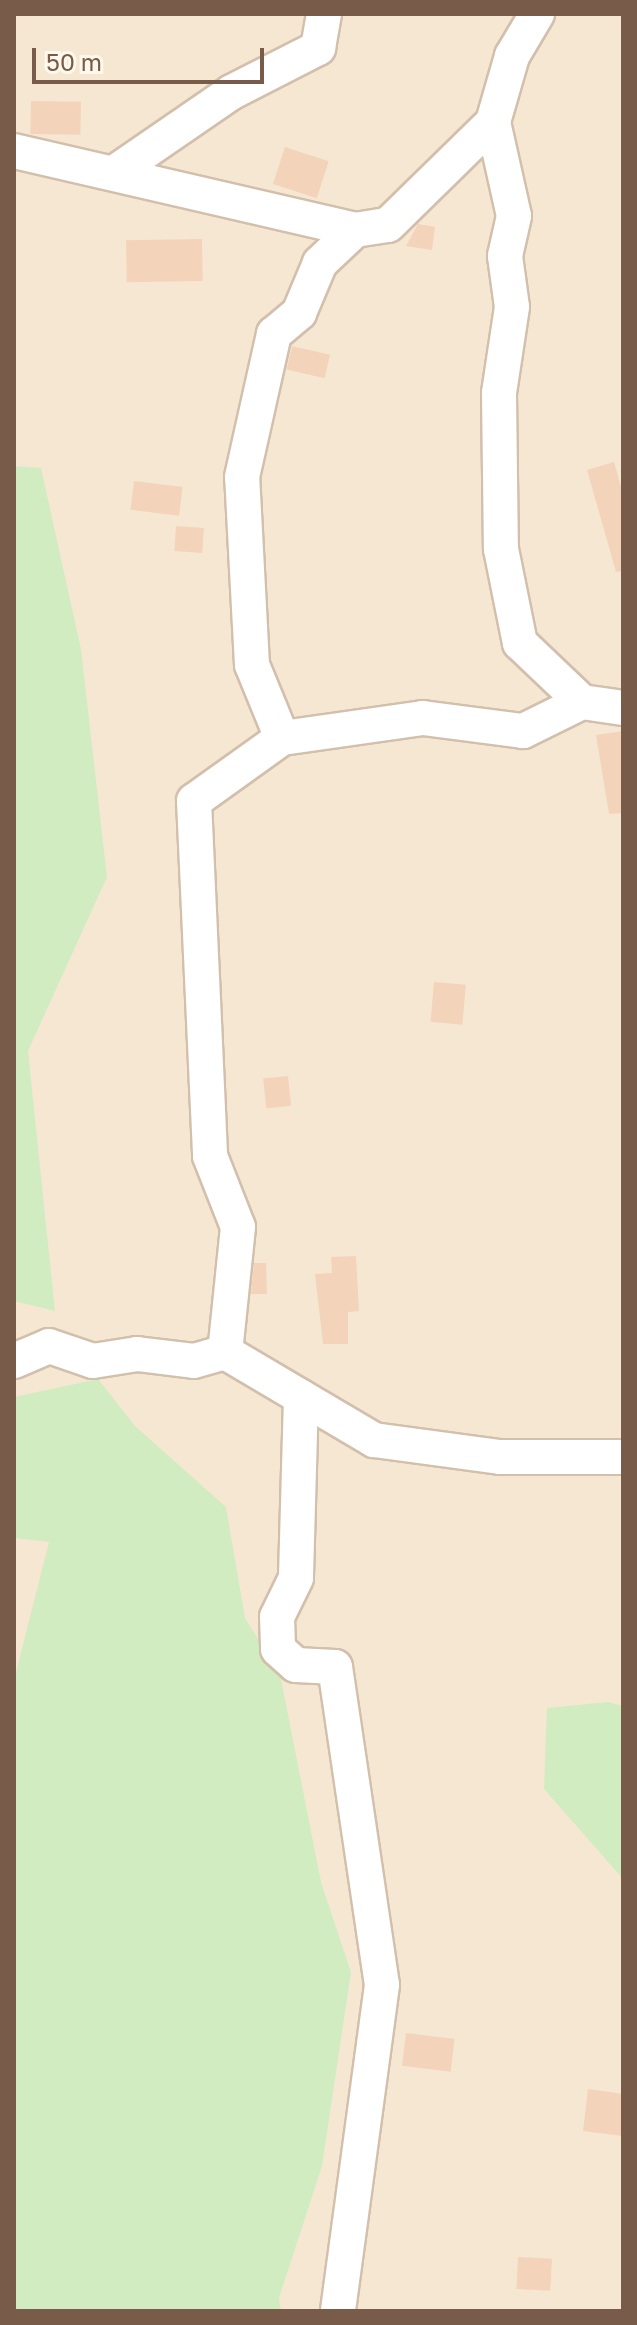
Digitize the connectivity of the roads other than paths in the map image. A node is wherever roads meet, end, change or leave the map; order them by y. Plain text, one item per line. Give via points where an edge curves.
1 (324, 14) edge
2 (537, 14) edge
3 (493, 122) junction
4 (14, 151) edge
5 (114, 173) junction
6 (355, 230) junction
7 (582, 702) junction
8 (623, 708) edge
9 (282, 738) junction
10 (225, 1352) junction
11 (14, 1361) edge
12 (301, 1397) junction
13 (623, 1457) edge
14 (338, 2311) edge

1 - 5 street via 318,48 232,92
2 - 3 street via 512,56
3 - 6 street via 388,225
3 - 7 street via 514,216 505,256 512,307 499,393 501,549 520,643
4 - 5 street
5 - 6 street
6 - 9 street via 320,263 299,313 274,334 242,477 252,665
7 - 8 street
7 - 9 street via 523,731 423,718
9 - 10 street via 194,801 210,1156 238,1227
10 - 11 street via 194,1361 137,1354 93,1361 49,1346
10 - 12 street
12 - 13 street via 374,1440 500,1457
12 - 14 street via 296,1578 277,1617 278,1649 296,1665 335,1667 382,1985

